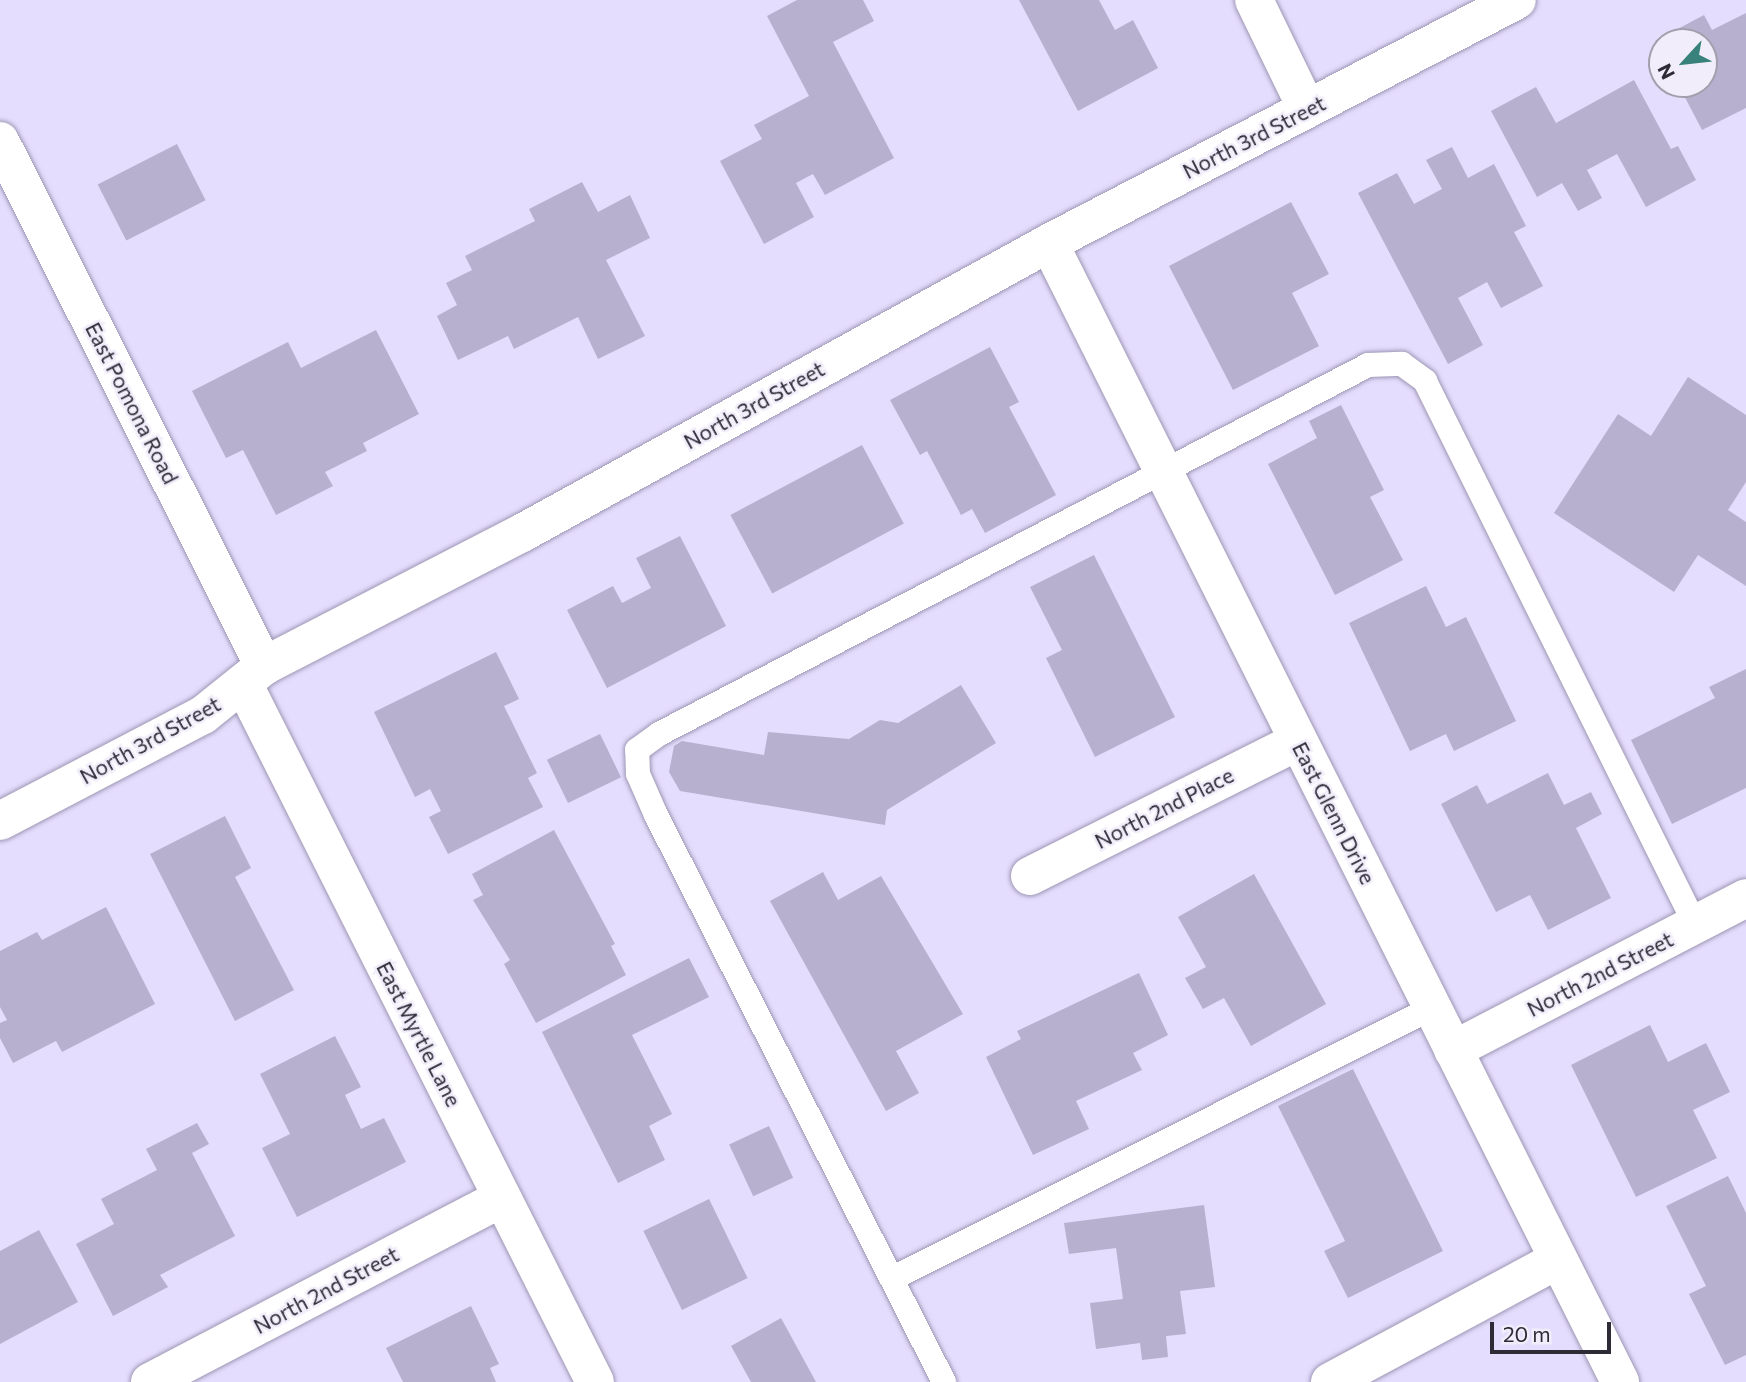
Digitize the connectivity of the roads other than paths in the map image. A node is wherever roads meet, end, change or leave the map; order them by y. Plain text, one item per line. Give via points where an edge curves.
1 (1254, 0) edge
2 (1517, 0) edge
3 (1307, 109) junction
4 (0, 141) edge
5 (1049, 243) junction
6 (1163, 472) junction
7 (254, 676) junction
8 (1298, 741) junction
9 (0, 821) edge
10 (1030, 876) dead end
11 (1746, 898) edge
12 (1695, 925) junction
13 (1432, 1008) junction
14 (1453, 1050) junction
15 (502, 1198) junction
16 (1558, 1260) junction
17 (893, 1278) junction
18 (150, 1382) edge
19 (594, 1382) edge
20 (944, 1382) edge
21 (1329, 1382) edge
22 (1620, 1382) edge

1 - 3 street
2 - 3 street, North 3rd Street
3 - 5 street, North 3rd Street
4 - 7 street, East Pomona Road
5 - 6 street, East Glenn Drive
5 - 7 street, North 3rd Street
6 - 8 street, East Glenn Drive
6 - 12 lane via 1368,365 1402,364 1425,381
6 - 17 lane via 637,750 638,774 656,815
7 - 9 street, North 3rd Street via 203,715
7 - 15 street, East Myrtle Lane
8 - 10 street, North 2nd Place
8 - 13 street, East Glenn Drive
11 - 12 street, North 2nd Street
12 - 14 street, North 2nd Street
13 - 14 street, East Glenn Drive
13 - 17 lane
14 - 16 street, East Glenn Drive
15 - 18 street, North 2nd Street
15 - 19 street, East Myrtle Lane
16 - 21 street
16 - 22 street, East Glenn Drive
17 - 20 lane

